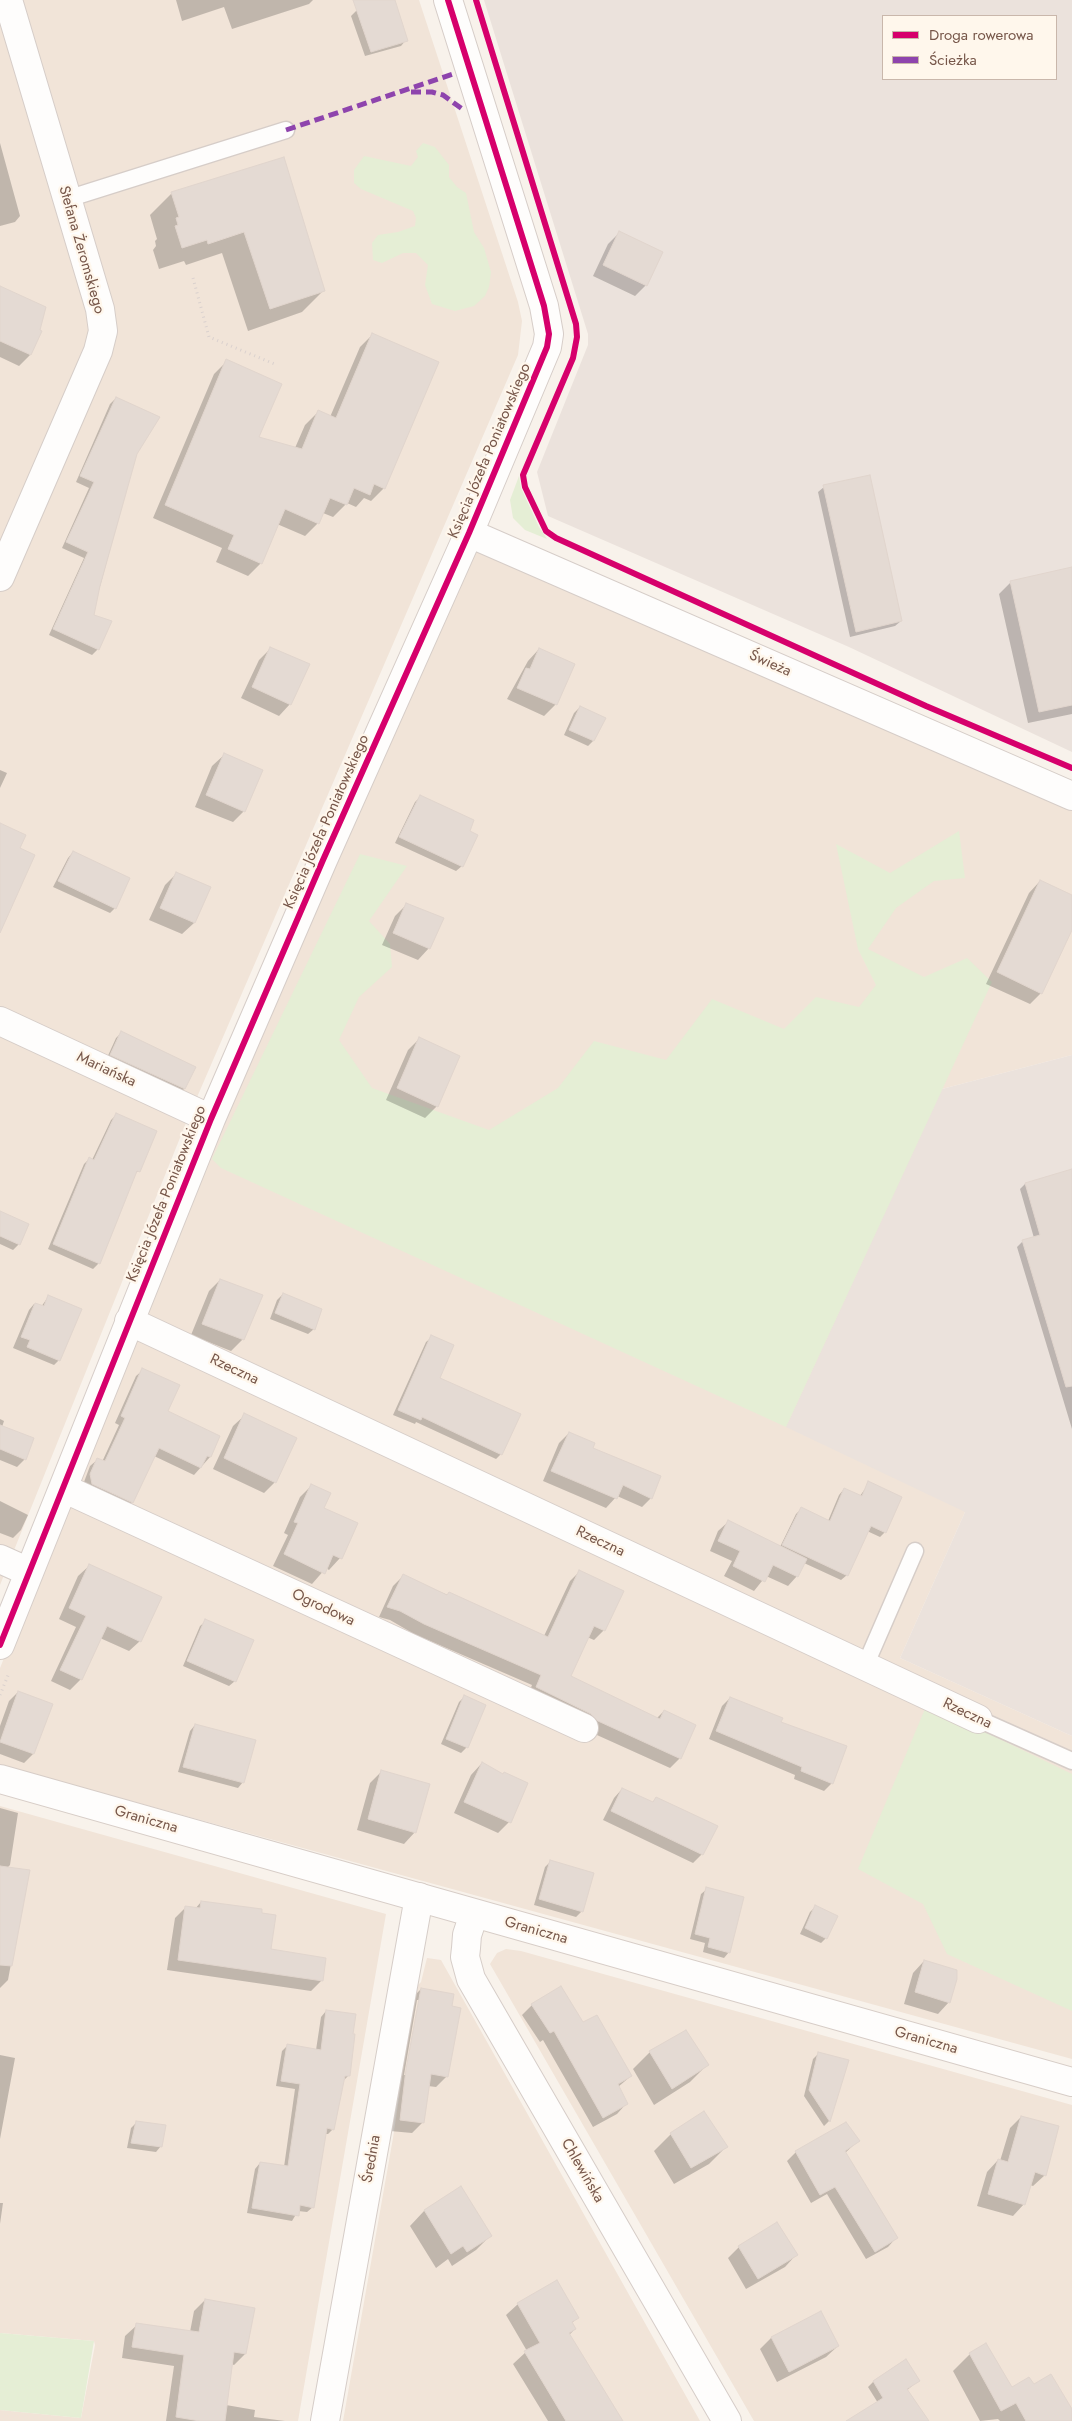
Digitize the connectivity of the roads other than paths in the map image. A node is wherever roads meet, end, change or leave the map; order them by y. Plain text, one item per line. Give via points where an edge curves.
1 (8, 0) edge
2 (448, 0) edge
3 (286, 130) dead end
4 (67, 199) junction
5 (469, 533) junction
6 (0, 577) edge
7 (1072, 796) edge
8 (0, 1022) edge
9 (211, 1119) junction
10 (129, 1321) junction
11 (63, 1488) junction
12 (915, 1551) dead end
13 (0, 1559) edge
14 (29, 1572) junction
15 (0, 1645) edge
16 (865, 1666) junction
17 (978, 1720) joint
18 (584, 1728) dead end
19 (1072, 1761) edge
20 (0, 1779) edge
21 (419, 1897) junction
22 (474, 1914) junction
23 (1072, 2082) edge
24 (325, 2421) edge
25 (727, 2421) edge

1 - 4 street, Stefana Żeromskiego
2 - 5 street, Księcia Józefa Poniatowskiego via 544,306 549,334 544,359
3 - 4 lane
4 - 6 street, Stefana Żeromskiego via 100,309 103,339
5 - 7 street, Świeża
5 - 9 street, Księcia Józefa Poniatowskiego
8 - 9 street, Mariańska
9 - 10 street, Księcia Józefa Poniatowskiego
10 - 11 street, Księcia Józefa Poniatowskiego
10 - 16 street, Rzeczna
11 - 14 street, Księcia Józefa Poniatowskiego
11 - 18 street, Ogrodowa
12 - 16 lane
13 - 14 street
14 - 15 street, Księcia Józefa Poniatowskiego
16 - 17 street, Rzeczna
17 - 19 lane, Rzeczna
20 - 21 street, Graniczna
21 - 22 street, Graniczna
21 - 24 street, Średnia
22 - 23 street, Graniczna
22 - 25 street, Chlewińska via 466,1948 471,1979

